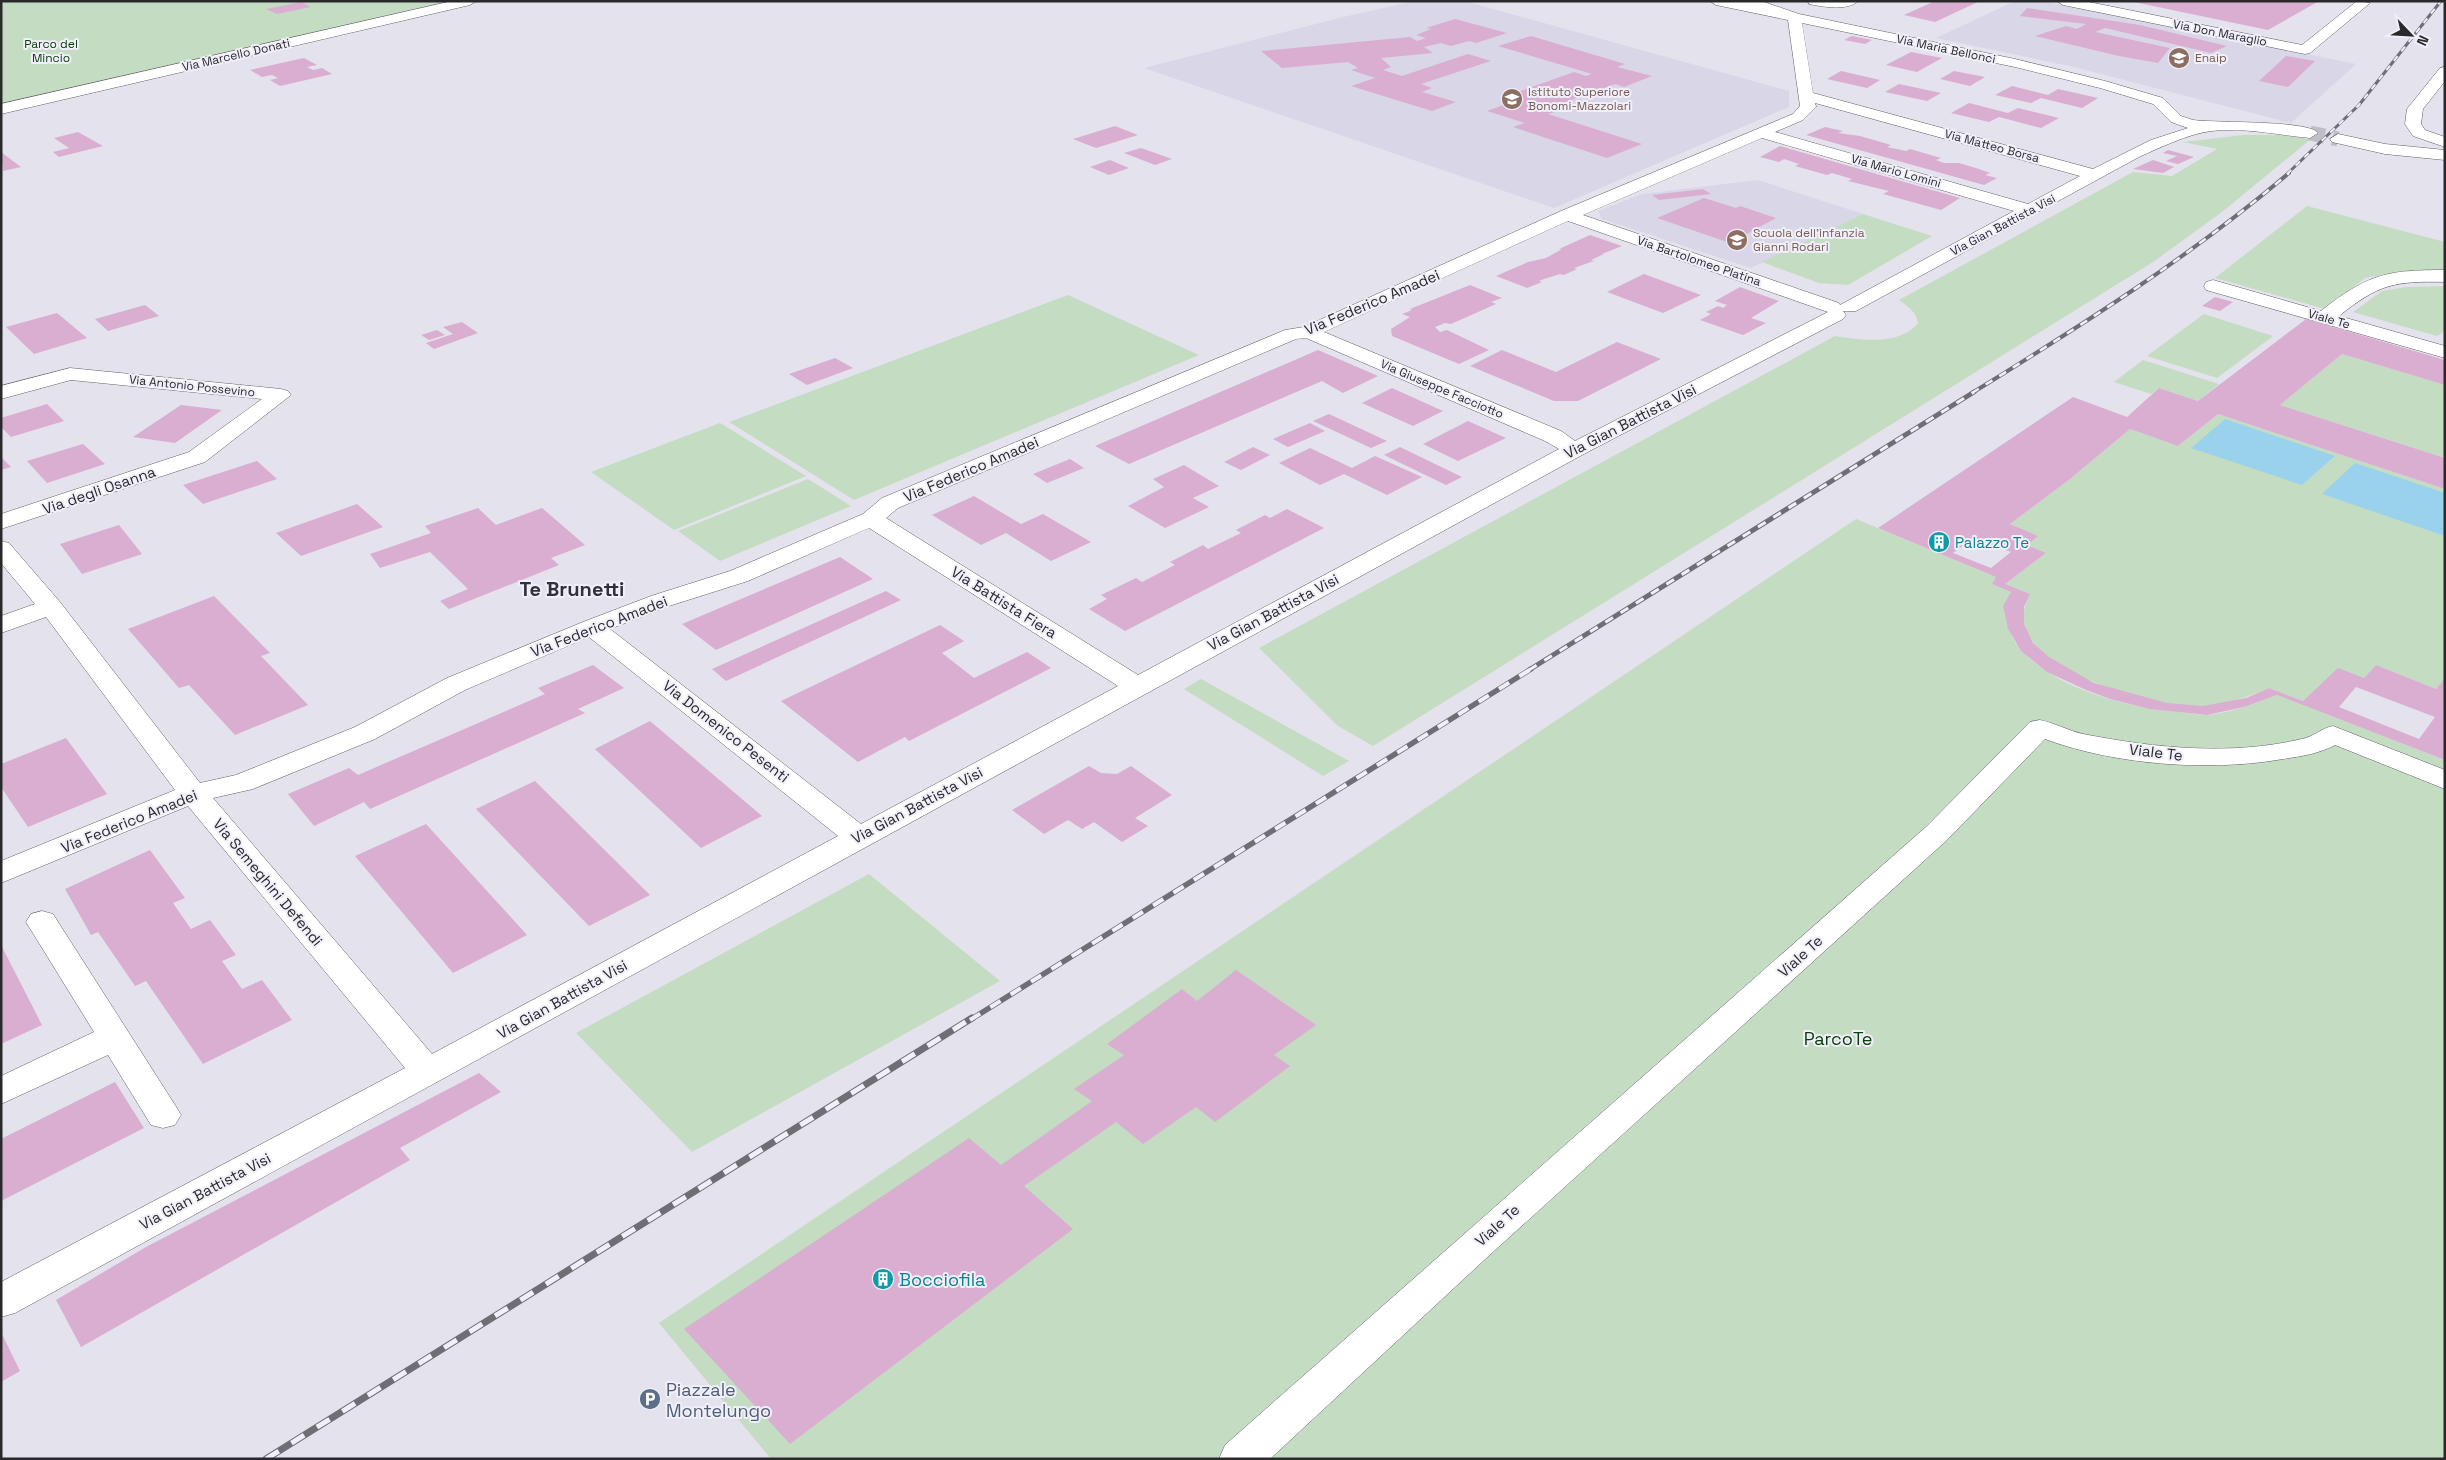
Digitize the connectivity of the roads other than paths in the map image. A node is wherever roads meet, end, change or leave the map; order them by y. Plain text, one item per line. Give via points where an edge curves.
1 (470, 1) edge
2 (1716, 1) edge
3 (1814, 1) edge
4 (1852, 1) edge
5 (2063, 1) edge
6 (1746, 2) edge
7 (2363, 3) dead end
8 (1794, 17) junction
9 (2445, 71) edge
10 (1806, 96) junction
11 (1, 109) edge
12 (2178, 109) junction
13 (2414, 114) junction
14 (1798, 117) junction
15 (1887, 118) junction
16 (2228, 119) dead end
17 (2207, 127) junction
18 (1761, 133) junction
19 (2445, 136) edge
20 (2415, 138) junction
21 (2157, 143) junction
22 (2445, 143) edge
23 (2113, 149) dead end
24 (2133, 154) junction
25 (2445, 155) edge
26 (2097, 175) junction
27 (2030, 210) junction
28 (1567, 215) junction
29 (2445, 276) edge
30 (2213, 286) dead end
31 (1839, 310) junction
32 (2324, 318) junction
33 (1308, 332) junction
34 (2445, 352) edge
35 (1, 393) edge
36 (1574, 450) junction
37 (197, 457) joint
38 (871, 519) junction
39 (1, 522) edge
40 (1, 548) edge
41 (51, 607) junction
42 (1, 624) edge
43 (592, 627) junction
44 (1136, 686) junction
45 (2445, 780) edge
46 (193, 793) junction
47 (858, 837) junction
48 (1, 873) edge
49 (42, 922) dead end
50 (114, 1037) junction
51 (428, 1072) junction
52 (1, 1091) edge
53 (163, 1115) dead end
54 (1, 1301) edge
55 (1240, 1459) edge

1 - 11 street, Via Marcello Donati
2 - 8 street, Via Maria Bellonci
3 - 4 street
5 - 7 street, Via Don Maraglio via 2305,50
6 - 8 street
6 - 12 street, Via Maria Bellonci via 2060,69
8 - 10 street
8 - 12 street, Via Maria Bellonci via 2015,63 2105,85
9 - 13 street
10 - 14 street via 1808,107
10 - 15 street, Via Matteo Borsa
12 - 17 street, Via Maria Bellonci
12 - 21 street, Via Gian Battista Visi
13 - 19 street via 2430,129
13 - 20 street
14 - 15 street, Via Matteo Borsa
14 - 18 street, Via Federico Amadei
15 - 26 street, Via Matteo Borsa
16 - 17 street, Via Maria Bellonci
17 - 21 street, Via Gian Battista Visi
18 - 27 street, Via Mario Lomini
18 - 28 street, Via Federico Amadei
20 - 22 street
20 - 25 street via 2384,145 2338,139 2385,149
21 - 24 street, Via Gian Battista Visi
23 - 24 street
24 - 26 street, Via Gian Battista Visi
26 - 27 street, Via Gian Battista Visi
27 - 31 street, Via Gian Battista Visi
28 - 31 street, Via Bartolomeo Platina
28 - 33 street, Via Federico Amadei
29 - 32 street via 2400,277 2382,281 2366,287
30 - 32 street, Viale Te
31 - 36 street, Via Gian Battista Visi
32 - 34 street, Viale Te
33 - 36 street, Via Giuseppe Facciotto via 1553,436
33 - 38 street, Via Federico Amadei via 1292,334 890,503
35 - 37 street, Via Antonio Possevino via 70,374 281,395
36 - 44 street, Via Gian Battista Visi
37 - 39 street, Via degli Osanna
38 - 43 street, Via Federico Amadei via 739,576
38 - 44 street, Via Battista Fiera
40 - 41 street, Via Semeghini Defendi
41 - 42 street
41 - 46 street, Via Semeghini Defendi
43 - 46 street, Via Federico Amadei via 456,684 348,740 243,783
43 - 47 street, Via Domenico Pesenti
44 - 47 street, Via Gian Battista Visi
45 - 55 street, Viale Te via 2333,734 2312,746 2253,756 2175,757 2076,741 2040,728 1938,834 1476,1244
46 - 48 street, Via Federico Amadei
46 - 51 street, Via Semeghini Defendi
47 - 51 street, Via Gian Battista Visi
49 - 50 street
50 - 52 street
50 - 53 street
51 - 54 street, Via Gian Battista Visi

